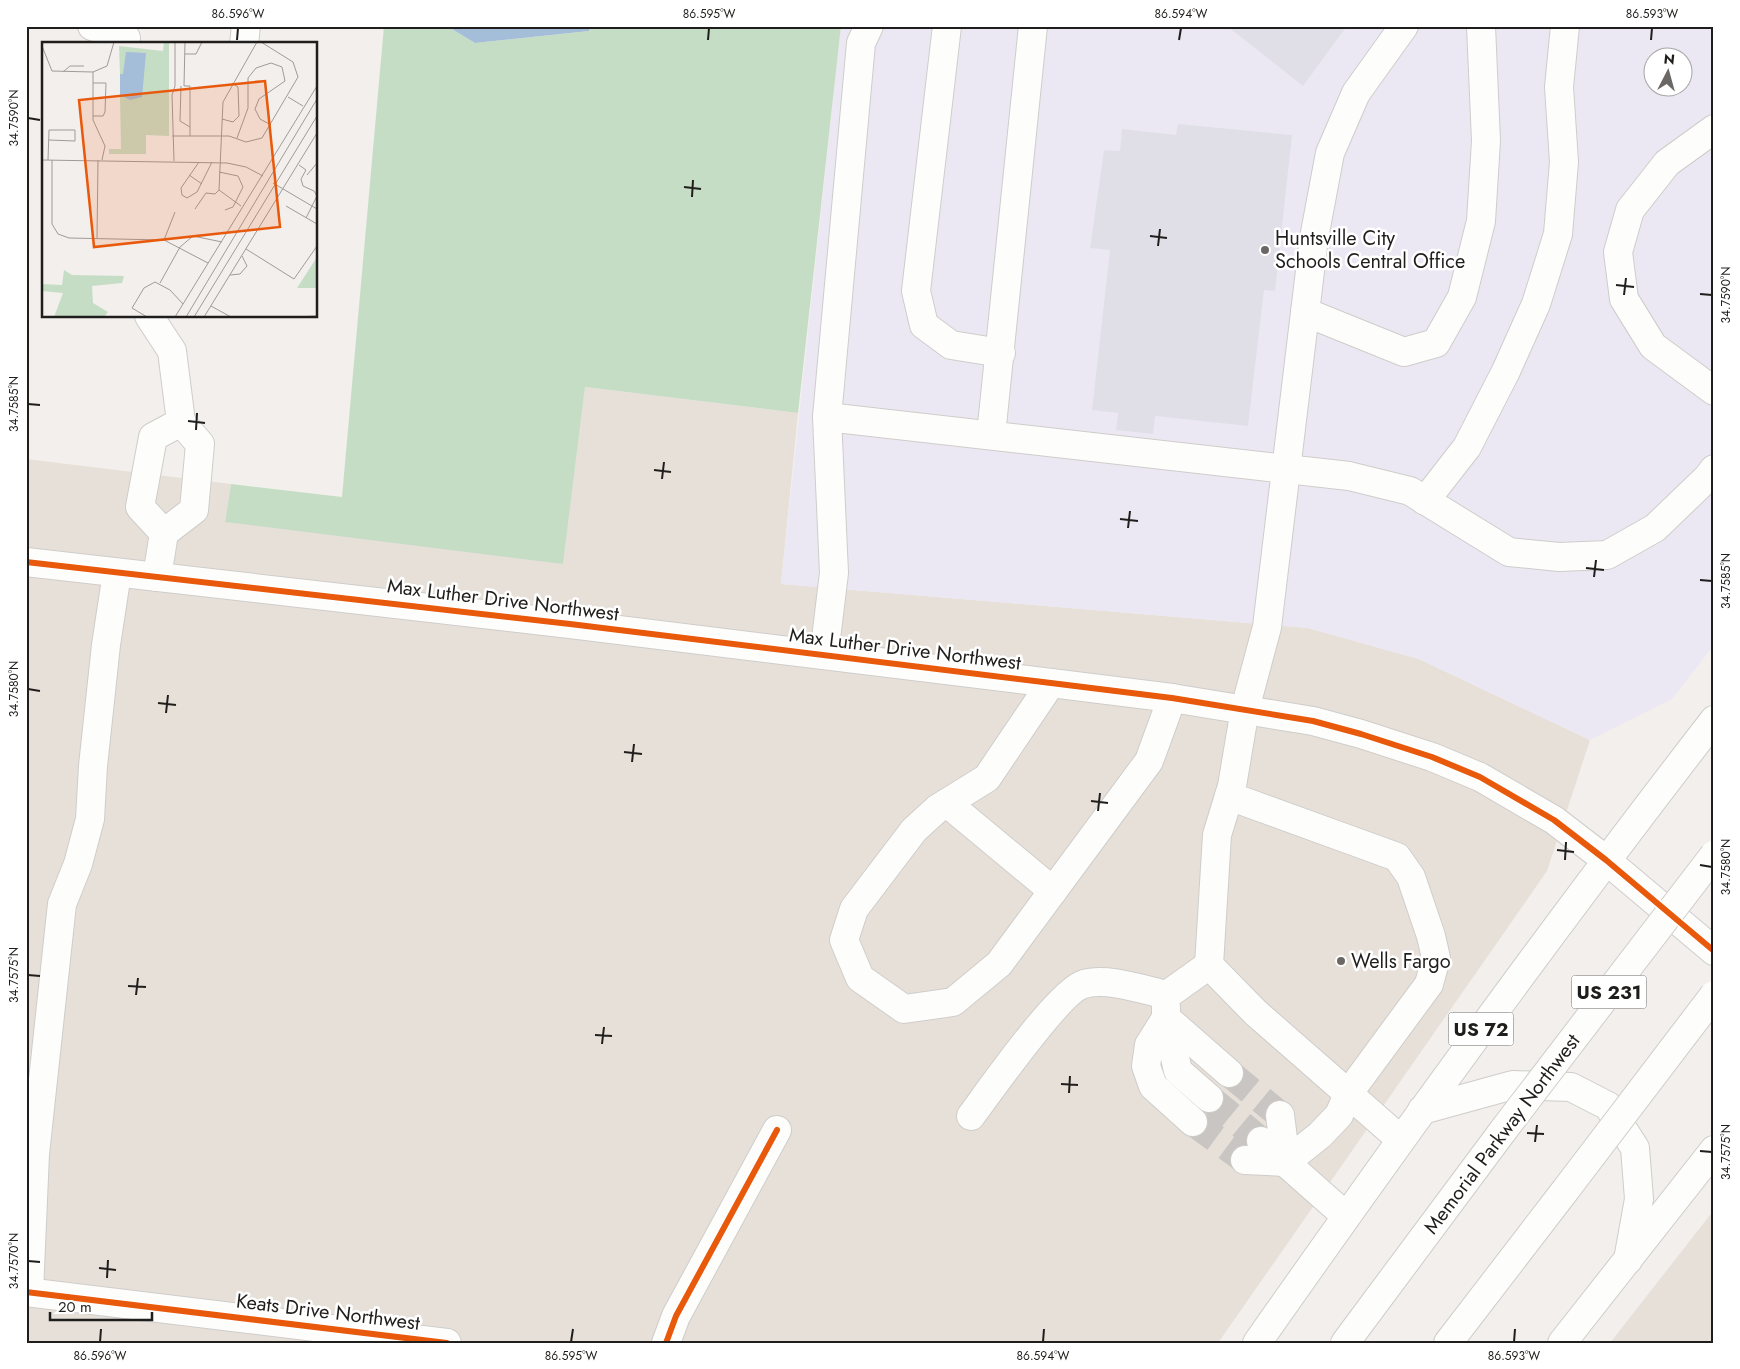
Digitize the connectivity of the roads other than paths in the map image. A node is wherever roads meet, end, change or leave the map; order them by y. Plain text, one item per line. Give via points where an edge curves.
1 (92, 26) edge
2 (246, 26) edge
3 (869, 26) edge
4 (947, 26) edge
5 (1033, 26) edge
6 (1404, 26) edge
7 (1481, 26) edge
8 (1565, 26) edge
9 (126, 36) edge
10 (244, 42) edge
11 (1714, 129) edge
12 (1305, 312) junction
13 (150, 318) edge
14 (1001, 353) junction
15 (1714, 391) edge
16 (827, 417) junction
17 (180, 422) junction
18 (991, 435) junction
19 (1286, 469) junction
20 (1714, 469) edge
21 (1425, 500) junction
22 (164, 533) junction
23 (26, 562) edge
24 (117, 573) junction
25 (157, 577) junction
26 (824, 655) junction
27 (1051, 683) junction
28 (1172, 698) junction
29 (1245, 709) junction
30 (1714, 720) edge
31 (1229, 796) junction
32 (947, 803) junction
33 (1714, 855) edge
34 (1606, 860) junction
35 (1053, 891) junction
36 (1714, 951) edge
37 (1209, 965) junction
38 (1714, 995) edge
39 (1166, 1007) junction
40 (1348, 1094) junction
41 (1210, 1097) tunnel mouth
42 (1422, 1110) junction
43 (970, 1116) dead end
44 (777, 1130) dead end
45 (1262, 1138) tunnel mouth
46 (1400, 1139) junction
47 (1714, 1150) edge
48 (1286, 1162) junction
49 (1346, 1216) junction
50 (1628, 1260) junction
51 (28, 1292) edge
52 (447, 1343) edge
53 (666, 1343) edge
54 (1257, 1343) edge
55 (1345, 1343) edge
56 (1448, 1343) edge
57 (1562, 1343) edge

1 - 9 main road
2 - 10 main road
3 - 16 main road via 861,43
4 - 14 main road via 916,291 924,325 944,340 951,345
5 - 14 main road
6 - 12 main road via 1356,94 1330,153 1314,238
7 - 12 main road via 1486,141 1481,222 1462,296 1436,343 1404,352
8 - 21 main road via 1559,87 1564,162 1558,234 1536,304 1506,371 1467,447
11 - 15 main road via 1666,163 1630,210 1618,252 1624,299 1653,346
12 - 19 main road
13 - 17 main road via 172,351
14 - 18 main road
16 - 18 main road
16 - 26 main road via 834,573
17 - 22 main road via 200,444 194,510
17 - 22 main road via 153,436 140,507
18 - 19 main road
19 - 21 main road via 1349,476 1410,491
19 - 29 main road via 1267,627
20 - 21 main road via 1655,528 1607,554 1559,557 1509,552
22 - 25 main road
23 - 24 main road, Max Luther Drive Northwest
24 - 25 main road, Max Luther Drive Northwest
24 - 51 main road via 106,645 90,819 78,864 62,904 35,1154
25 - 26 main road, Max Luther Drive Northwest
26 - 27 main road, Max Luther Drive Northwest
27 - 28 main road, Max Luther Drive Northwest
27 - 32 main road via 987,778
28 - 29 main road, Max Luther Drive Northwest
28 - 35 main road via 1149,760
29 - 31 main road
29 - 34 main road, Max Luther Drive Northwest via 1362,734 1480,777 1554,820
30 - 34 main road, US 72
31 - 37 main road via 1217,835
31 - 40 main road via 1396,857 1411,877 1436,958 1429,984
32 - 35 main road
32 - 35 main road via 914,830 854,909 844,940 860,978 904,1010 953,1002 999,964
33 - 55 main road, Memorial Parkway Northwest / US 231, bridge
34 - 36 main road, Max Luther Drive Northwest
34 - 42 main road, US 72
37 - 39 main road
37 - 40 main road via 1256,1013
38 - 56 main road, bridge
39 - 41 main road via 1178,1071
39 - 43 main road via 1106,982 1083,984 1058,1003
40 - 46 main road
40 - 48 main road via 1339,1115 1320,1136
42 - 46 main road, US 72
42 - 50 main road via 1513,1085 1571,1087 1608,1106 1635,1148 1639,1199
44 - 53 main road via 676,1316
45 - 48 main road
46 - 49 main road, US 72
47 - 50 main road
48 - 49 main road
49 - 54 main road, US 72
50 - 57 main road
51 - 52 main road, Keats Drive Northwest

